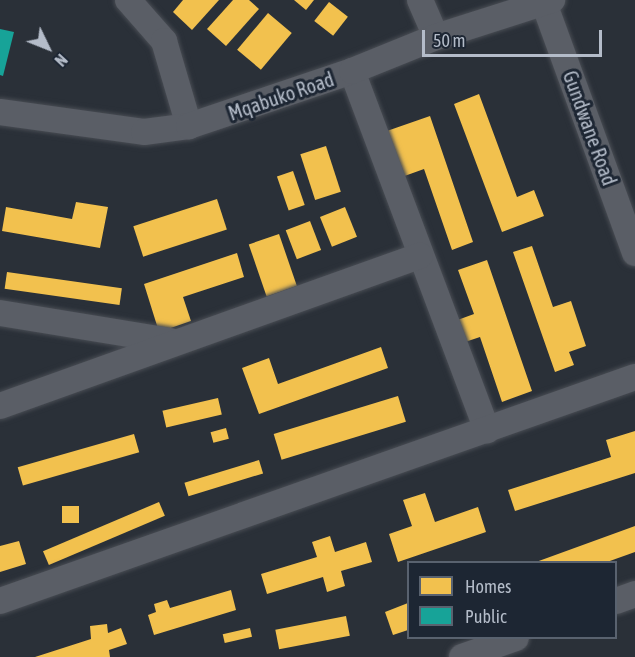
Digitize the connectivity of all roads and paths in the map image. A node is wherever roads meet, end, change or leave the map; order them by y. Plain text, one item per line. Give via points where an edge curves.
1 (128, 0) edge
2 (420, 0) edge
3 (548, 1) edge
4 (436, 37) junction
5 (352, 70) junction
6 (0, 112) edge
7 (189, 126) junction
8 (635, 253) edge
9 (420, 256) junction
10 (0, 314) edge
11 (174, 342) junction
12 (635, 377) edge
13 (0, 406) edge
14 (487, 431) junction
15 (635, 594) edge
16 (617, 600) edge
17 (0, 601) edge
18 (513, 639) edge
19 (462, 657) edge

1 - 7 street via 164,41
2 - 4 street
3 - 4 street, Mqabuko Road
3 - 8 street, Gundwane Road
4 - 5 street, Mqabuko Road
5 - 7 street, Mqabuko Road
5 - 9 street
6 - 7 street, Mqabuko Road via 144,132
9 - 11 street
9 - 14 street
10 - 11 street
11 - 13 street
12 - 14 street
14 - 17 street
15 - 16 street
18 - 19 street

